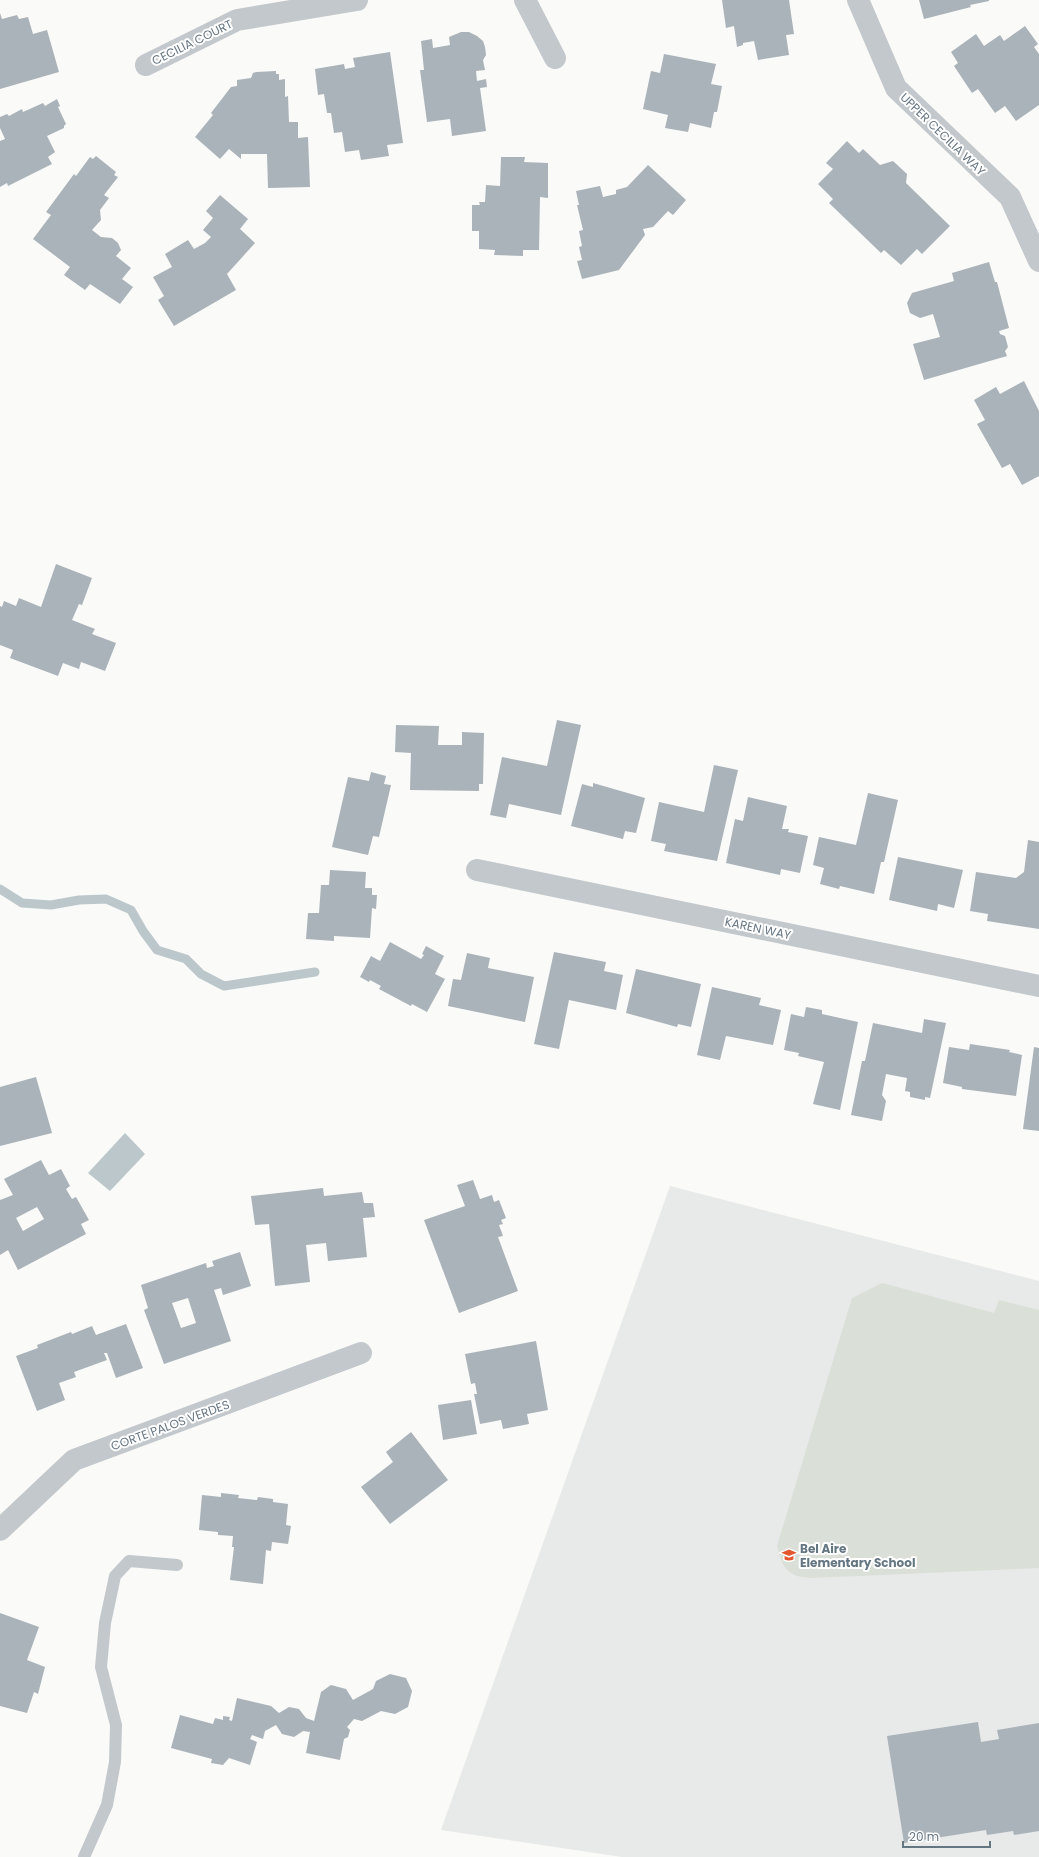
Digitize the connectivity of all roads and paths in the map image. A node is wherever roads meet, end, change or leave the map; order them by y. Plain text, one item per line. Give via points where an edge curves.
1 (357, 0) edge
2 (525, 0) edge
3 (858, 0) edge
4 (555, 58) dead end
5 (146, 65) dead end
6 (1039, 260) edge
7 (477, 870) dead end
8 (1039, 986) edge
9 (361, 1353) dead end
10 (0, 1530) edge
11 (177, 1565) dead end
12 (84, 1857) edge

1 - 5 street, CECILIA COURT via 237,20
2 - 4 street
3 - 6 street, UPPER CECILIA WAY via 896,88 1010,198
7 - 8 street, KAREN WAY
9 - 10 street, CORTE PALOS VERDES via 74,1460
11 - 12 lane via 130,1562 115,1576 101,1667 116,1725 115,1762 107,1805

